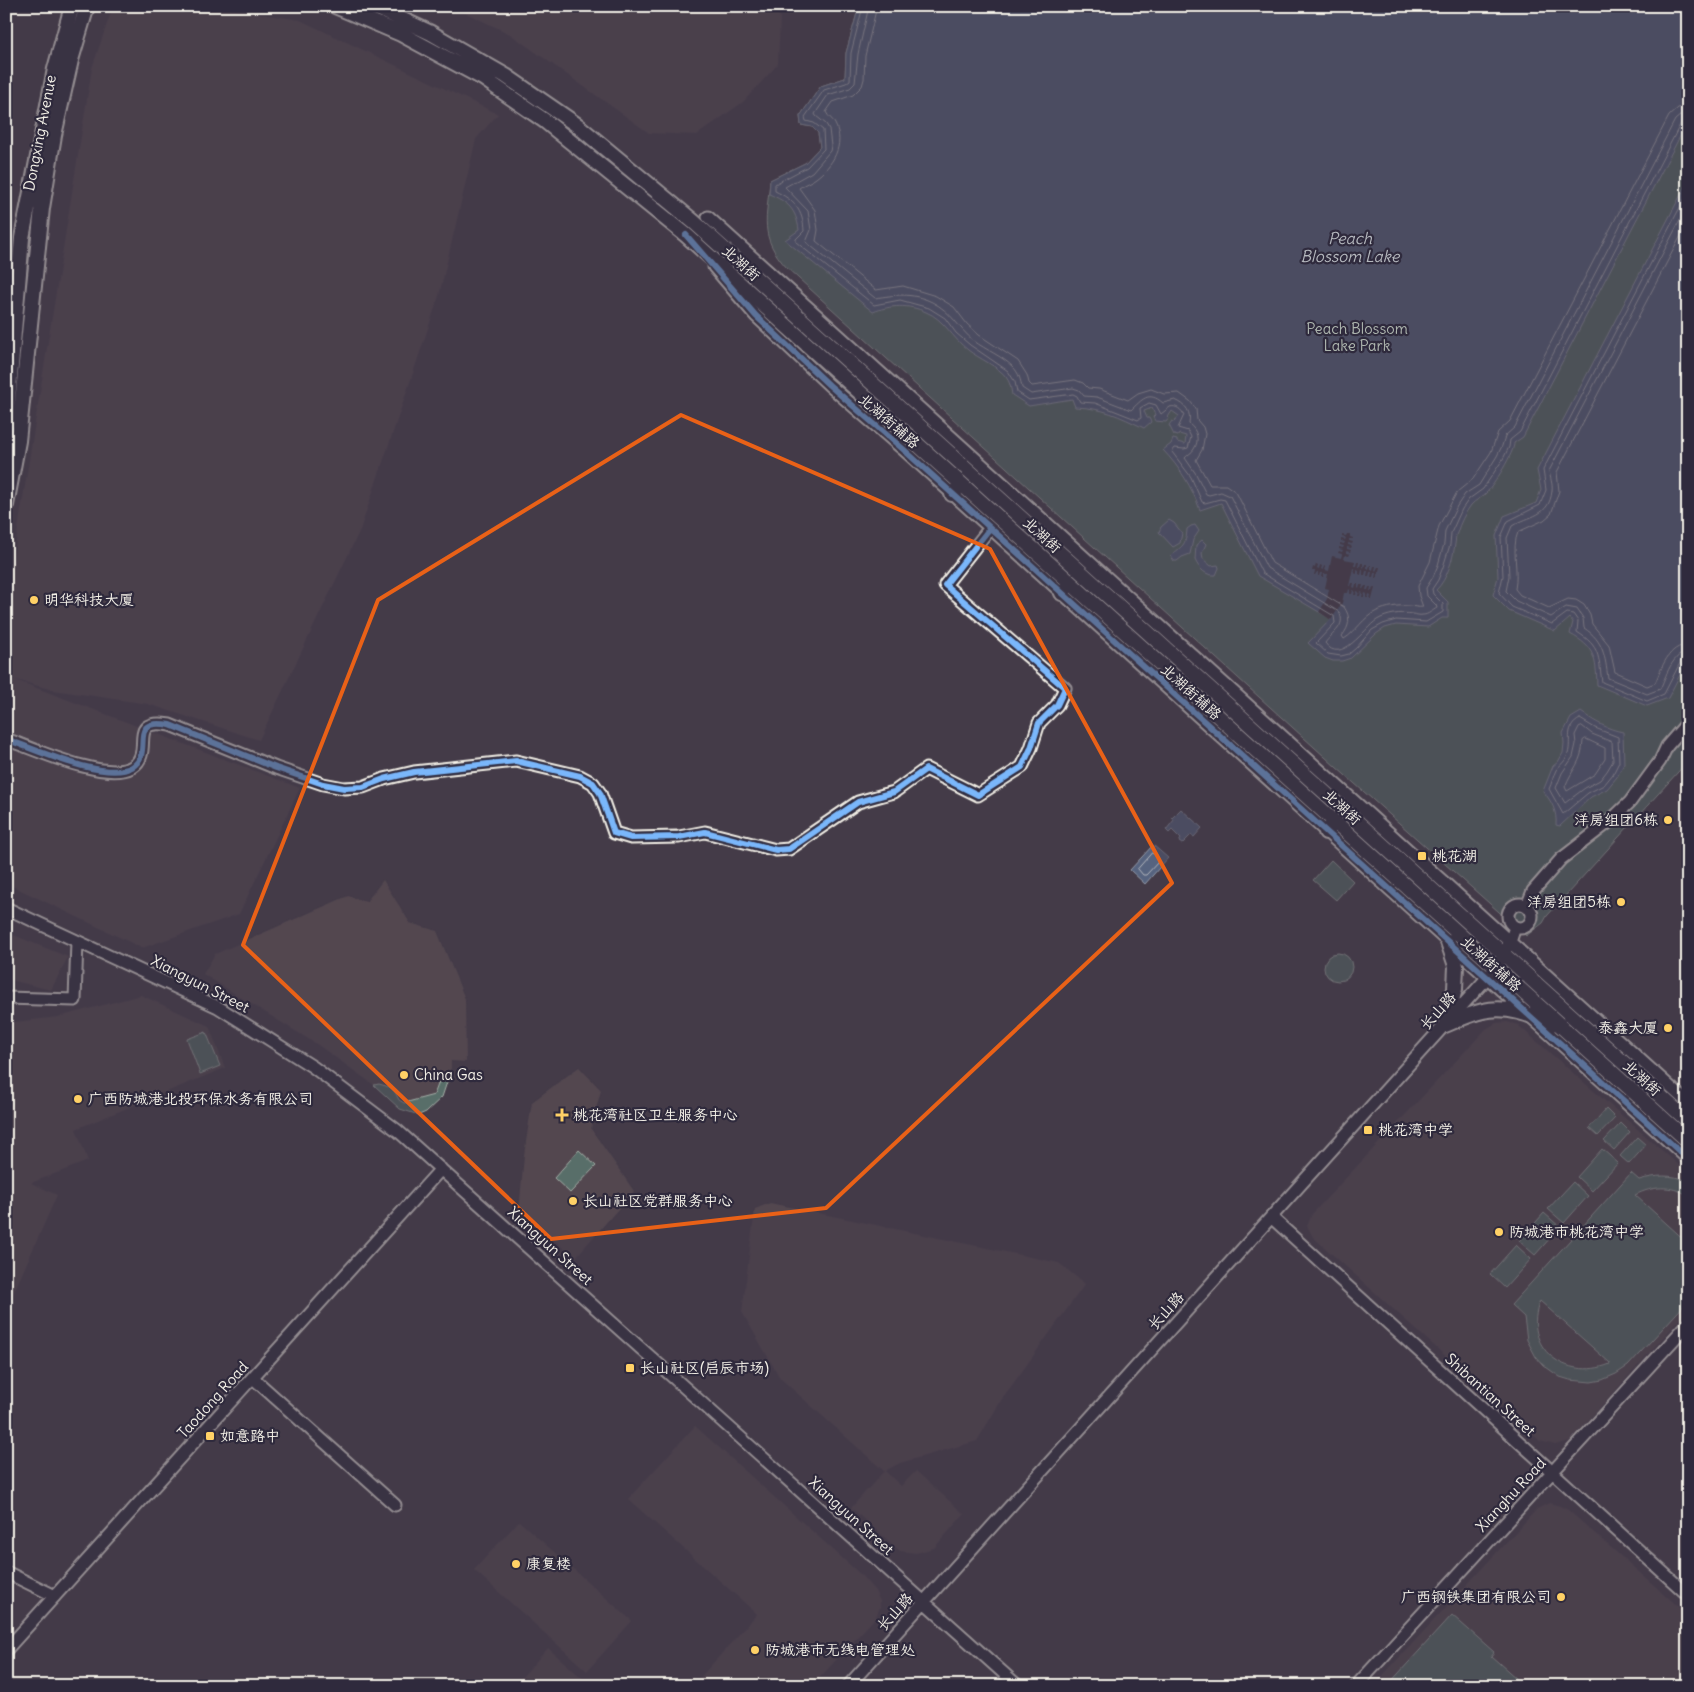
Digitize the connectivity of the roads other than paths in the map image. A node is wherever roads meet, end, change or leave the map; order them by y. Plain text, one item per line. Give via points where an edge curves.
1 (72, 6) edge
2 (87, 6) edge
3 (336, 6) edge
4 (373, 6) edge
5 (708, 217) dead end
6 (6, 424) edge
7 (957, 489) junction
8 (6, 505) edge
9 (990, 528) junction
10 (1066, 588) junction
11 (1688, 722) edge
12 (6, 739) edge
13 (1331, 827) junction
14 (1527, 906) junction
15 (6, 908) edge
16 (1515, 927) junction
17 (77, 941) junction
18 (1448, 942) junction
19 (1507, 949) junction
20 (1492, 973) junction
21 (6, 998) edge
22 (1526, 1013) junction
23 (1445, 1025) junction
24 (1562, 1028) junction
25 (1688, 1103) edge
26 (1688, 1121) edge
27 (1688, 1142) edge
28 (1688, 1159) edge
29 (441, 1169) junction
30 (1271, 1217) junction
31 (1688, 1324) edge
32 (253, 1378) junction
33 (1552, 1472) junction
34 (395, 1505) dead end
35 (6, 1572) edge
36 (1688, 1595) edge
37 (55, 1596) junction
38 (924, 1601) junction
39 (6, 1650) edge
40 (848, 1686) edge
41 (1018, 1686) edge
42 (1356, 1686) edge

1 - 6 main road, Dongxing Avenue via 53,79 22,238
2 - 8 main road, Dongxing Avenue via 54,135 42,208 18,441
3 - 7 main road, 北湖街 via 401,34 483,78 545,121 686,235
4 - 19 main road, 北湖街 via 431,33 506,76 577,125 694,222
5 - 19 street, 北湖街辅路
7 - 9 street
7 - 10 main road, 北湖街
9 - 10 street
9 - 12 street via 944,585 1065,688 1057,705 1039,723 1022,767 978,795 926,769 894,792 858,802 790,849 776,850 705,832 679,837 630,838 614,833 600,793 593,783 580,776 516,761 414,772 363,787 344,788 276,768 162,723 145,728 140,756 133,766 122,770 87,768
10 - 13 main road, 北湖街
11 - 14 street via 1630,802 1610,822 1561,859 1533,890
13 - 18 street, 北湖街辅路
13 - 20 main road, 北湖街
14 - 16 street via 1532,915 1530,923 1523,928
14 - 16 street via 1520,903 1510,908 1508,919
15 - 17 street, Xiangyun Street
16 - 19 street, 长山路
17 - 21 street via 75,1000
17 - 29 street, Xiangyun Street via 218,1007 260,1033 349,1094
18 - 20 street, 北湖街辅路
18 - 23 main road via 1456,966 1455,989
19 - 20 street, 长山路
19 - 25 street, 北湖街辅路
19 - 26 main road, 北湖街
20 - 22 street, 北湖街辅路
20 - 23 street, 长山路
20 - 24 main road, 北湖街
22 - 23 main road via 1484,1011
22 - 24 main road
22 - 28 street, 北湖街辅路
23 - 30 street, 长山路
24 - 27 main road, 北湖街
29 - 32 street, Taodong Road
29 - 38 street, Xiangyun Street
30 - 33 street, Shibantian Street
30 - 38 street, 长山路
31 - 33 street, Xianghu Road
32 - 34 street
32 - 37 street, Taodong Road
33 - 36 street, Shibantian Street
33 - 42 street, Xianghu Road
35 - 37 street
37 - 39 street, Taodong Road
38 - 40 street, 长山路
38 - 41 street, Xiangyun Street

